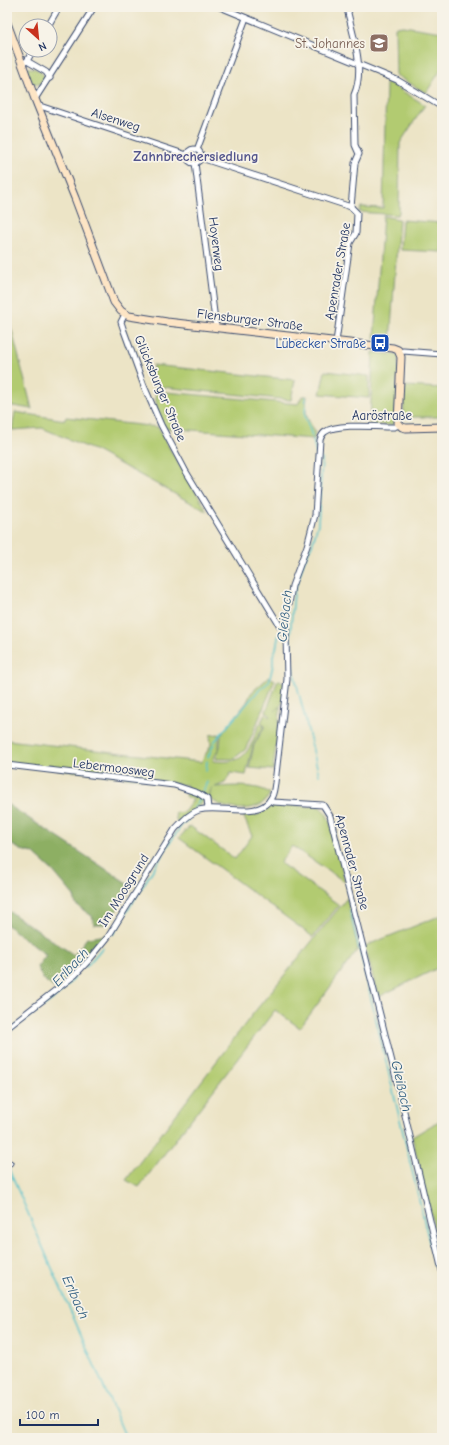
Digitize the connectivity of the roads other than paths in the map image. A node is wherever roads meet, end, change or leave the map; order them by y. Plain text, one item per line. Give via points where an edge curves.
1 (59, 7) edge
2 (94, 7) edge
3 (220, 7) edge
4 (350, 7) edge
5 (53, 18) edge
6 (246, 18) junction
7 (7, 22) edge
8 (27, 58) edge
9 (24, 62) junction
10 (359, 64) junction
11 (50, 78) junction
12 (36, 102) junction
13 (442, 107) edge
14 (198, 150) junction
15 (188, 155) junction
16 (201, 158) junction
17 (195, 163) junction
18 (351, 207) junction
19 (125, 314) junction
20 (216, 328) junction
21 (336, 342) junction
22 (400, 352) junction
23 (442, 354) edge
24 (400, 425) junction
25 (442, 427) edge
26 (286, 636) junction
27 (7, 765) edge
28 (270, 800) junction
29 (208, 808) junction
30 (7, 1028) edge
31 (442, 1271) edge

1 - 5 street
2 - 11 street
3 - 6 street
4 - 10 street, Apenrader Straße via 348,13
6 - 10 street
6 - 14 street
7 - 9 street
8 - 9 street
9 - 11 street via 46,72
9 - 12 street
10 - 13 street via 397,80
10 - 18 street, Apenrader Straße via 354,95 355,145 358,154
11 - 12 street
12 - 15 street, Alsenweg
12 - 19 street via 114,302
14 - 15 street via 191,150
14 - 16 street
15 - 17 street via 189,161
16 - 17 street
16 - 18 street
17 - 20 street, Hoyerweg
18 - 21 street, Apenrader Straße via 357,213 356,233 350,243
19 - 20 street, Flensburger Straße
19 - 26 street, Glücksburger Straße via 121,322 124,332 161,424 185,470
20 - 21 street, Flensburger Straße
21 - 22 street, Flensburger Straße via 393,348
22 - 23 street, Flensburger Straße
22 - 24 street
24 - 25 street, Aaröstraße via 406,428
24 - 26 street, Aaröstraße via 338,428 323,433 320,440 315,515 290,594
26 - 28 street via 287,679 275,783
27 - 29 street, Lebermoosweg via 174,785 207,799
28 - 29 street, Im Moosgrund via 262,807 251,810
28 - 31 street, Apenrader Straße via 323,805 330,816
29 - 30 street, Im Moosgrund via 188,816 175,829 116,924 90,959 75,975

